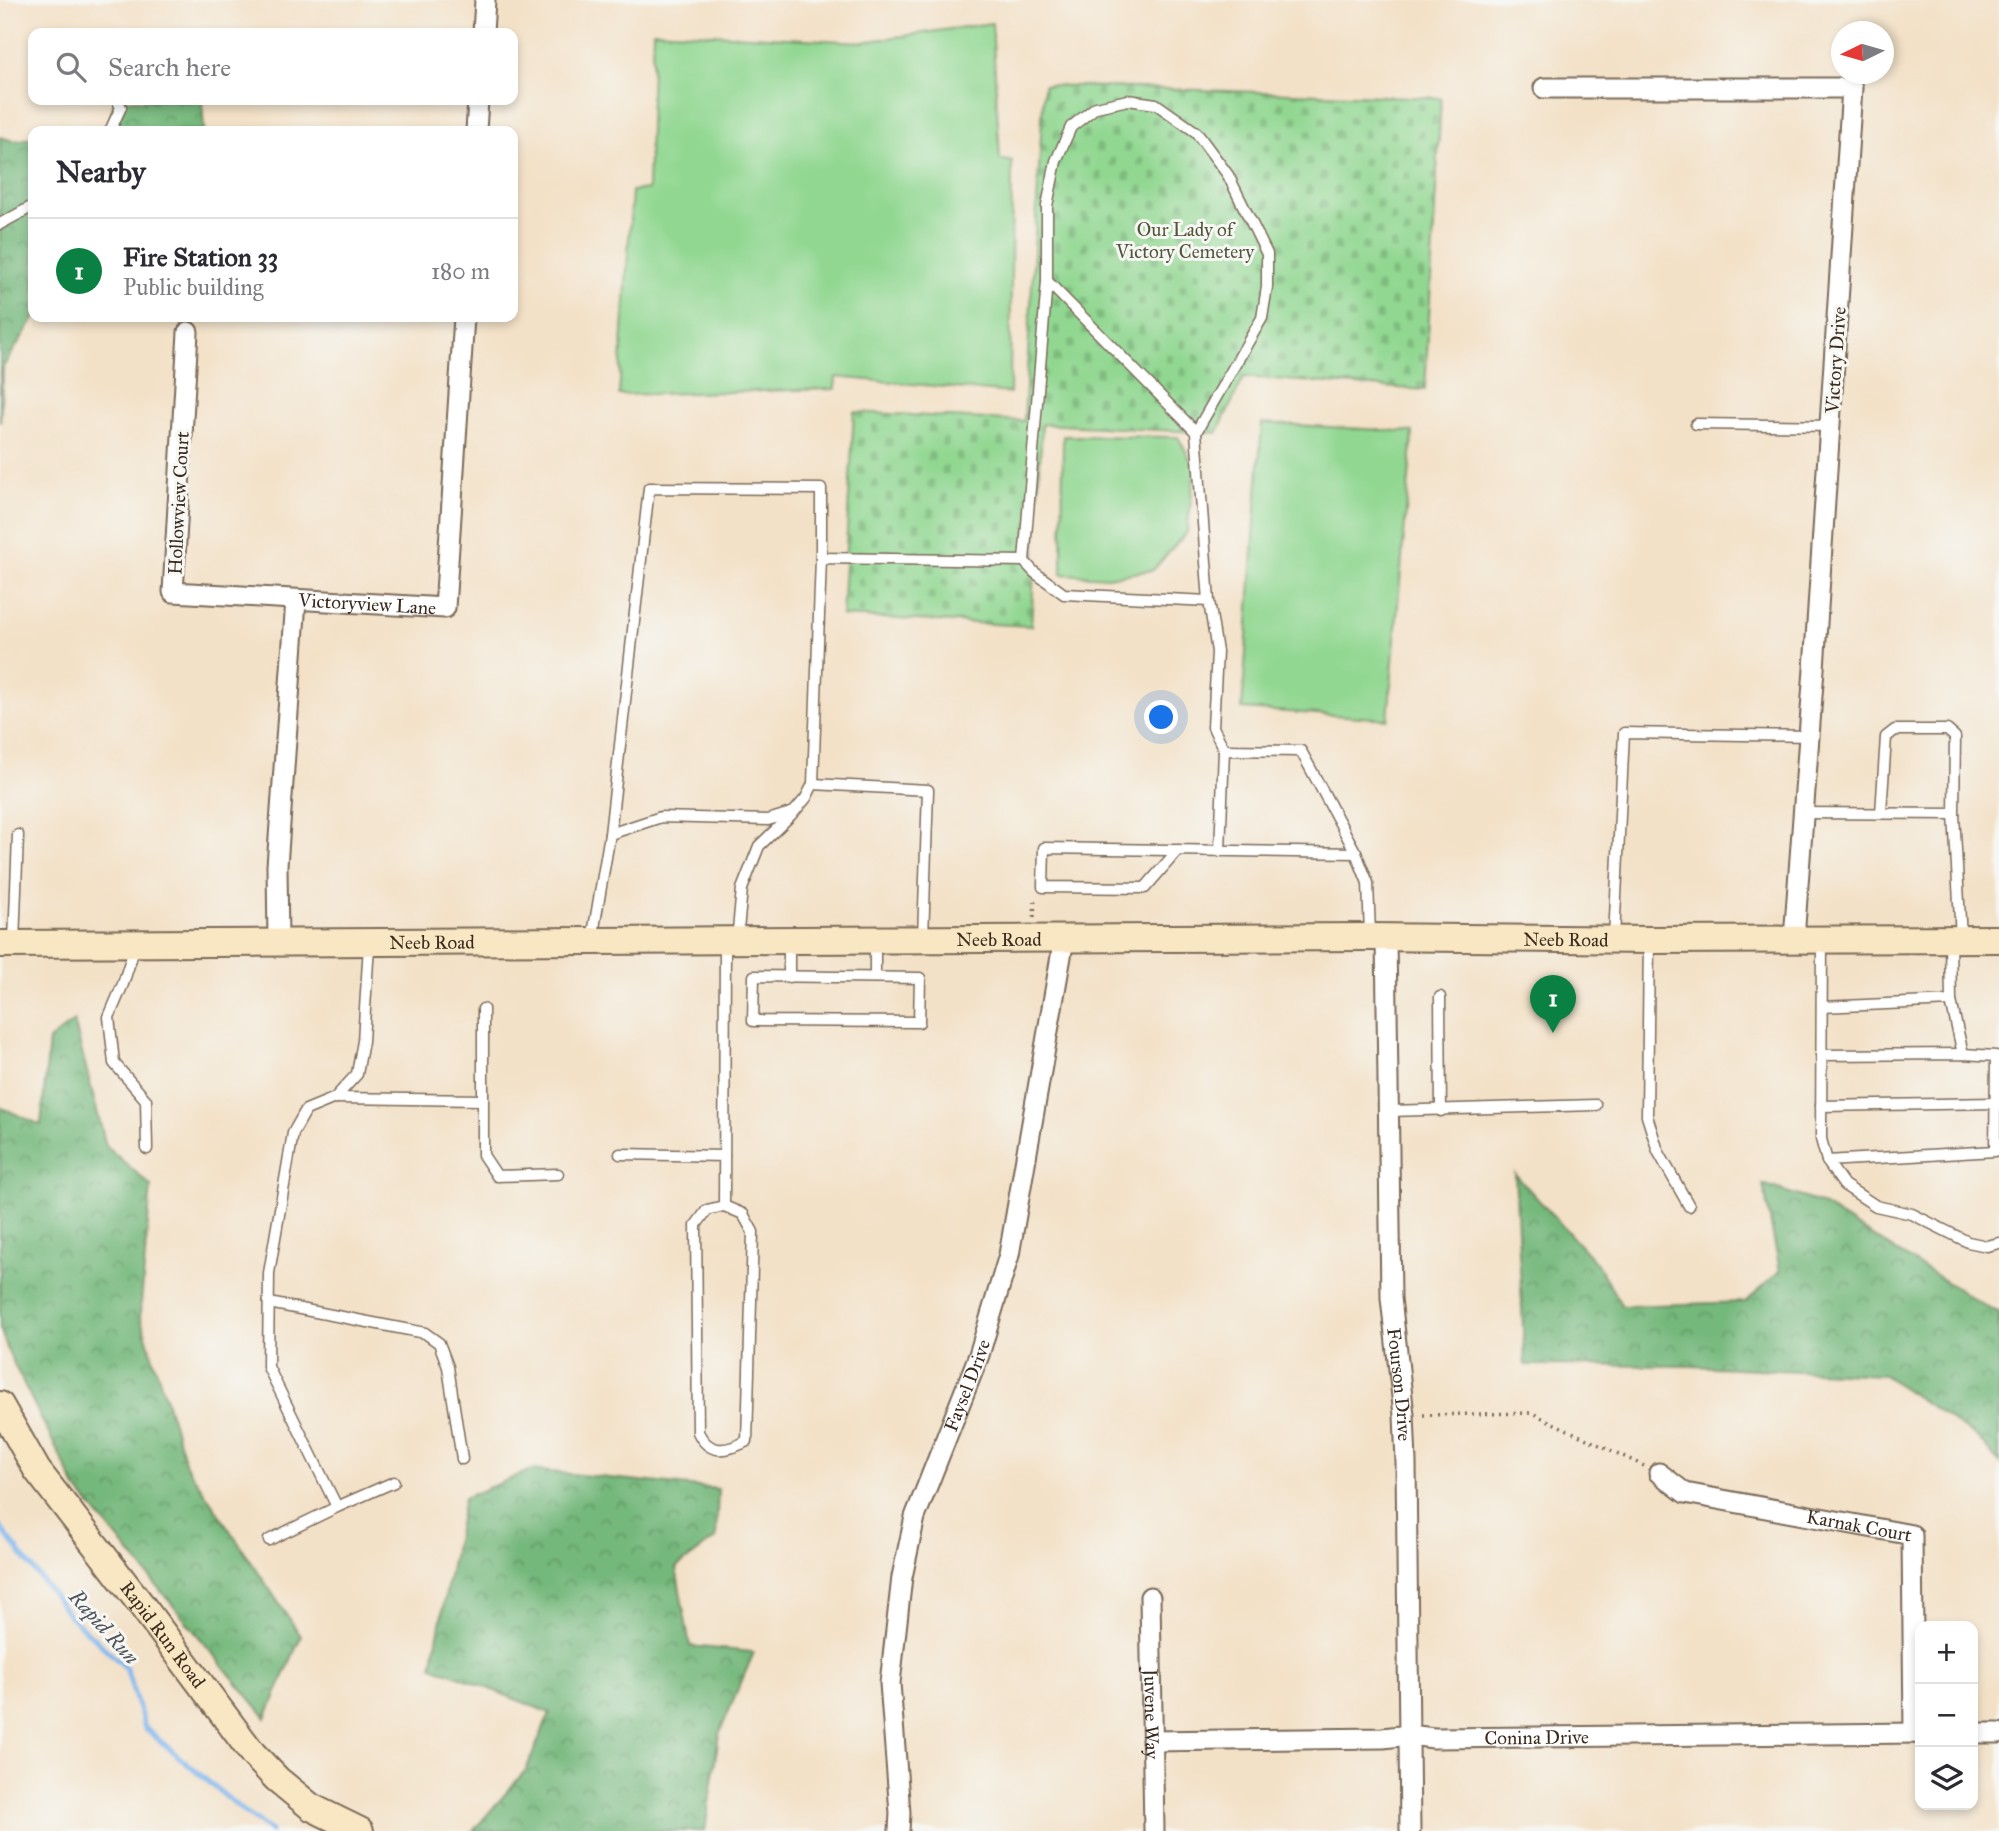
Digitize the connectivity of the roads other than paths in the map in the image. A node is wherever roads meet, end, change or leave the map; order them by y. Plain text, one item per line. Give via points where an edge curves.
1 (485, 0) edge
2 (483, 28) edge
3 (1544, 88) dead end
4 (120, 105) edge
5 (478, 105) edge
6 (112, 126) edge
7 (476, 126) edge
8 (28, 209) edge
9 (0, 224) edge
10 (1047, 281) junction
11 (464, 322) edge
12 (188, 332) dead end
13 (1696, 424) dead end
14 (1830, 426) junction
15 (1196, 432) junction
16 (821, 558) junction
17 (1024, 561) junction
18 (296, 600) junction
19 (1209, 601) junction
20 (1810, 736) junction
21 (1224, 750) junction
22 (813, 784) junction
23 (794, 812) junction
24 (1804, 813) junction
25 (1881, 813) junction
26 (1954, 814) junction
27 (610, 834) junction
28 (18, 835) dead end
29 (1178, 850) junction
30 (1220, 850) junction
31 (1356, 853) junction
32 (1378, 937) junction
33 (1955, 938) junction
34 (731, 939) junction
35 (875, 939) junction
36 (923, 939) junction
37 (1064, 939) junction
38 (1614, 939) junction
39 (1794, 939) junction
40 (1822, 939) junction
41 (1999, 939) edge
42 (592, 940) junction
43 (789, 940) junction
44 (1649, 940) junction
45 (278, 941) junction
46 (369, 941) junction
47 (136, 942) junction
48 (7, 944) edge
49 (789, 977) junction
50 (875, 977) junction
51 (1440, 997) dead end
52 (1951, 1001) junction
53 (1822, 1007) junction
54 (483, 1009) dead end
55 (1963, 1054) junction
56 (1821, 1055) junction
57 (335, 1098) junction
58 (482, 1100) junction
59 (1996, 1104) junction
60 (1596, 1105) dead end
61 (1821, 1106) junction
62 (1390, 1111) junction
63 (1440, 1111) junction
64 (147, 1149) dead end
65 (620, 1154) dead end
66 (724, 1156) junction
67 (1827, 1161) junction
68 (558, 1174) dead end
69 (724, 1206) junction
70 (1689, 1206) dead end
71 (1999, 1243) edge
72 (269, 1303) junction
73 (0, 1405) edge
74 (462, 1459) dead end
75 (1659, 1473) road end
76 (394, 1482) dead end
77 (337, 1507) junction
78 (269, 1540) dead end
79 (1150, 1597) dead end
80 (1916, 1684) edge
81 (1915, 1733) edge
82 (1978, 1733) edge
83 (1999, 1733) edge
84 (1409, 1735) junction
85 (1152, 1741) junction
86 (359, 1831) edge
87 (900, 1831) edge
88 (1154, 1831) edge
89 (1410, 1831) edge

1 - 2 street
3 - 14 street, Victory Drive via 1852,88
4 - 6 lane
5 - 7 street
8 - 9 lane
10 - 15 lane
10 - 15 lane via 1047,206 1056,161 1072,127 1096,107 1128,100 1156,104 1196,132 1228,174 1268,254 1262,318
10 - 17 lane
11 - 18 street, Victoryview Lane via 445,608
12 - 18 street, Hollowview Court via 173,592
13 - 14 lane
14 - 20 street, Victory Drive
15 - 19 lane
16 - 17 lane
16 - 22 lane
16 - 27 lane via 821,489 649,488
17 - 19 lane via 1063,594
18 - 45 street, Victoryview Lane via 276,866
19 - 21 lane via 1217,652 1213,727
20 - 24 street, Victory Drive
20 - 38 lane via 1624,733
21 - 30 lane
21 - 31 lane via 1301,751
22 - 23 lane
22 - 36 lane via 928,790
23 - 27 lane via 768,820 661,817
23 - 34 lane via 760,846 742,889
24 - 25 lane
24 - 39 street, Victory Drive
25 - 26 lane
25 - 26 lane via 1886,737 1895,730 1947,730 1955,737
26 - 33 lane
27 - 42 lane
28 - 48 lane
29 - 29 lane via 1044,848 1043,887 1145,888
29 - 30 lane
30 - 31 lane
31 - 32 lane via 1368,883
32 - 37 street, Neeb Road
32 - 38 street, Neeb Road
32 - 62 street, Fourson Drive
33 - 40 street, Neeb Road
33 - 41 street, Neeb Road
33 - 52 lane
34 - 42 street, Neeb Road
34 - 43 street, Neeb Road
34 - 66 lane
35 - 36 street, Neeb Road
35 - 43 street, Neeb Road
35 - 50 lane
36 - 37 street, Neeb Road
37 - 87 street, Faysel Drive via 1009,1255 979,1355 915,1517 902,1577 890,1683
38 - 44 street, Neeb Road
39 - 40 street, Neeb Road
39 - 44 street, Neeb Road
40 - 53 lane
42 - 46 street, Neeb Road
43 - 49 lane
44 - 70 lane via 1647,1116 1658,1151
45 - 46 street, Neeb Road
45 - 47 street, Neeb Road
46 - 57 lane via 357,1074
47 - 48 street, Neeb Road
47 - 64 lane via 109,1017 114,1063 146,1100
49 - 50 lane
49 - 50 lane via 754,976 753,1021 919,1022 920,978
51 - 63 lane
52 - 53 lane
52 - 55 lane
53 - 56 lane
54 - 58 lane
55 - 56 lane
55 - 59 lane via 1996,1056
56 - 61 lane
57 - 58 lane
57 - 72 lane via 306,1110 293,1133 269,1273
58 - 68 lane via 483,1155 497,1176
59 - 61 lane
59 - 67 lane via 1995,1152
60 - 63 lane
61 - 67 lane via 1821,1139
62 - 63 lane
62 - 84 street, Fourson Drive via 1391,1298 1404,1415
65 - 66 lane
66 - 69 lane
67 - 71 lane via 1844,1185 1876,1206 1912,1214 1968,1242
69 - 69 lane via 743,1214 753,1232 747,1441 735,1448 714,1450 698,1432 696,1225 707,1210
72 - 74 lane via 425,1333 439,1343 448,1367
72 - 77 lane via 268,1367
73 - 86 street, Rapid Run Road via 37,1470 253,1754 311,1807
75 - 80 street, Karnak Court via 1685,1493 1912,1535
76 - 77 lane
77 - 78 lane
79 - 85 street, Juvene Way
81 - 84 street, Conina Drive
82 - 83 street
84 - 85 street, Conina Drive
84 - 89 street, Fourson Drive
85 - 88 street, Juvene Way

